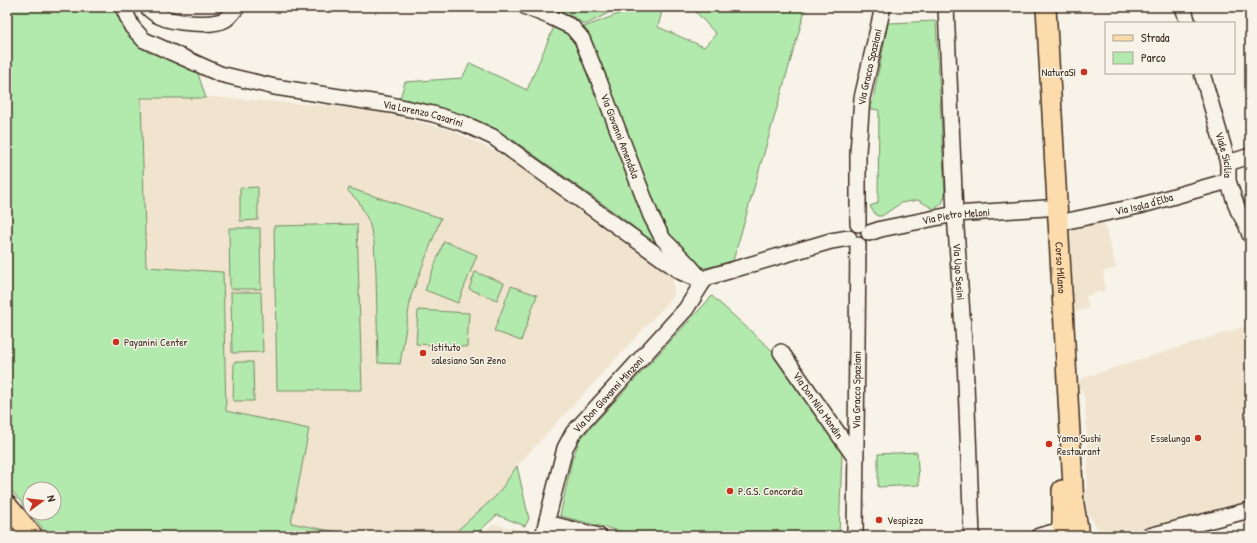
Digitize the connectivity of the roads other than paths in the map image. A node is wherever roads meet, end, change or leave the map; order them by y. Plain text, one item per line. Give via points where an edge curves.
1 (123, 7) edge
2 (147, 7) edge
3 (237, 7) edge
4 (526, 7) edge
5 (882, 7) edge
6 (946, 7) edge
7 (1033, 7) edge
8 (1046, 7) edge
9 (1183, 7) edge
10 (1188, 22) edge
11 (1202, 74) edge
12 (1250, 156) edge
13 (1228, 163) junction
14 (1228, 182) junction
15 (1046, 208) junction
16 (955, 214) junction
17 (1058, 223) junction
18 (863, 228) junction
19 (1250, 235) edge
20 (854, 241) junction
21 (703, 282) junction
22 (781, 352) dead end
23 (856, 459) junction
24 (7, 505) edge
25 (1250, 510) edge
26 (545, 529) edge
27 (1061, 532) edge
28 (33, 536) edge
29 (599, 536) edge
30 (855, 536) edge
31 (972, 536) edge
32 (1149, 536) edge

1 - 21 street, Via Lorenzo Casarini via 132,27 144,40 220,74 275,87 433,114 465,124 493,137 681,272
2 - 3 street via 160,17 203,23 215,23 227,18
4 - 21 street, Via Giovanni Amendola via 572,27 582,38 651,216 663,239
5 - 18 street, Via Gracco Spaziani via 862,98 858,152
6 - 16 street, Via Ugo Sesini
7 - 15 main road, Corso Milano
8 - 17 main road, Corso Milano
9 - 10 street
11 - 13 street, Viale Sicilia
12 - 13 street
13 - 14 street, Viale Sicilia
14 - 17 street, Via Isola d'Elba via 1138,206
14 - 19 street, Viale Sicilia
15 - 16 street, Via Pietro Meloni
15 - 27 main road, Corso Milano via 1062,497
16 - 18 street, Via Pietro Meloni via 881,229
16 - 31 street, Via Ugo Sesini via 965,358
17 - 27 main road, Corso Milano via 1074,504
18 - 20 street via 868,240 862,244
20 - 21 street via 831,241 708,277
20 - 23 street, Via Gracco Spaziani
21 - 26 street, Via Don Giovanni Minzoni via 686,309 573,433 565,448
22 - 23 street, Via Don Nilo Mondin
23 - 30 street, Via Gracco Spaziani
24 - 28 main road
25 - 32 street
26 - 29 street

